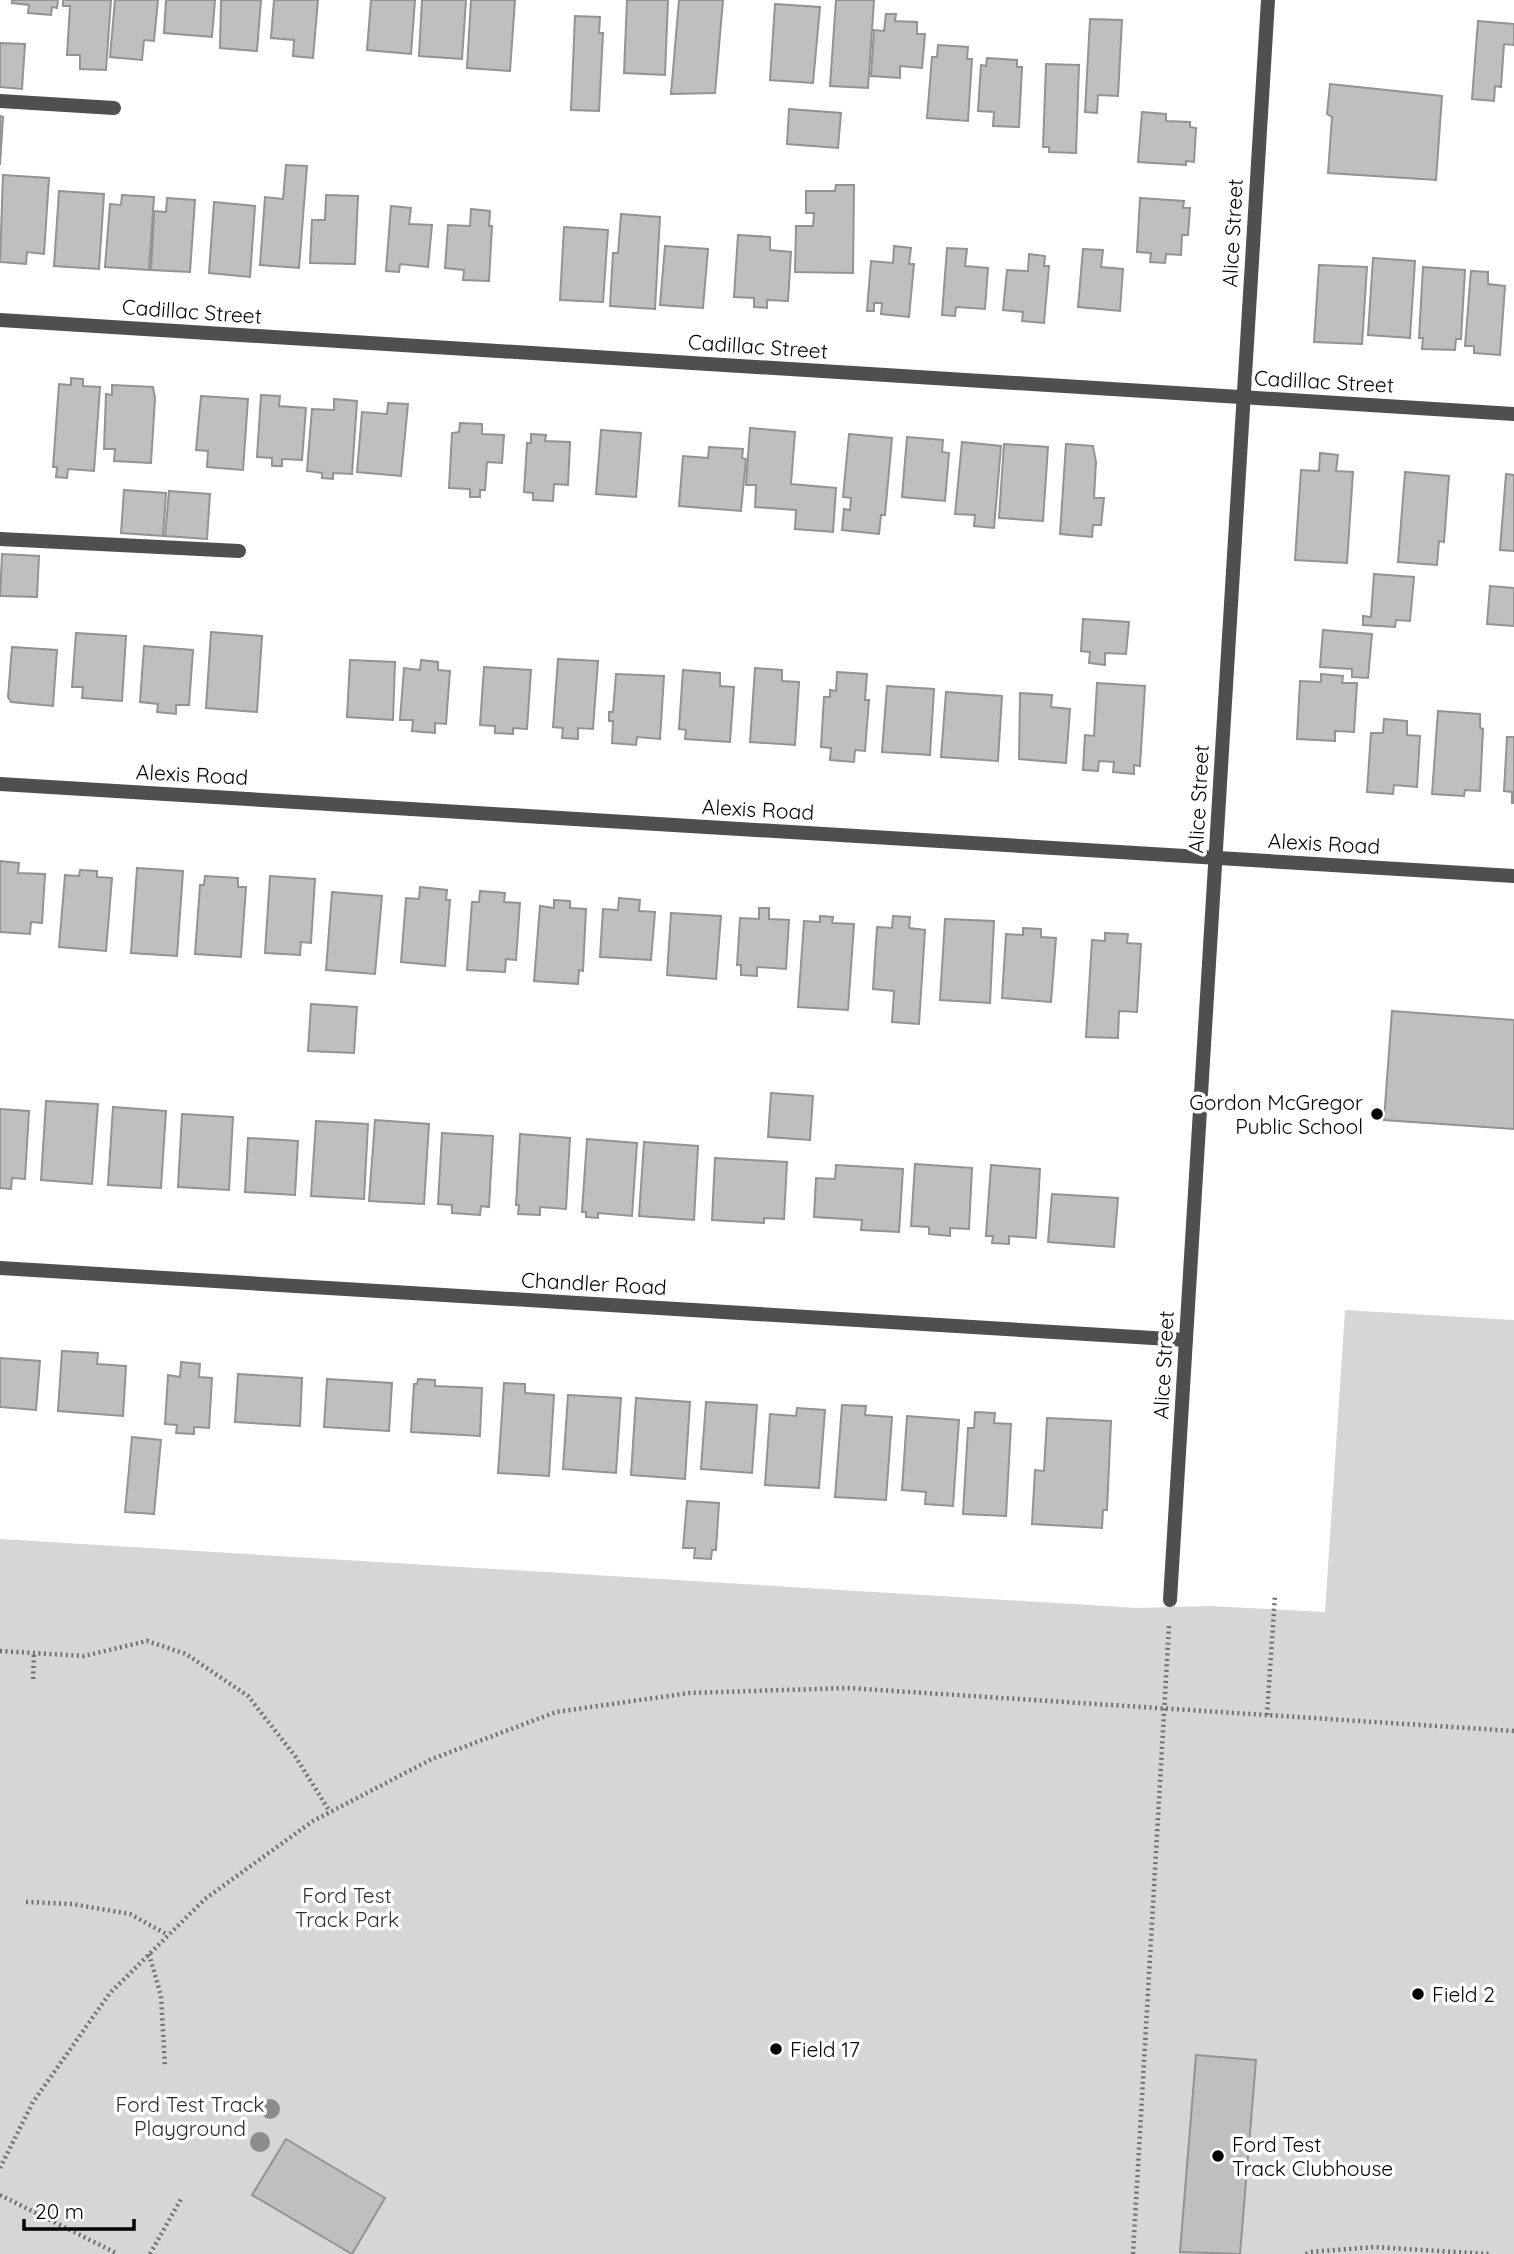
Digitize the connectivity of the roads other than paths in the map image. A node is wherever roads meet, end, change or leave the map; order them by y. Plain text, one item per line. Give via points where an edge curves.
1 (1268, 0) edge
2 (0, 101) edge
3 (114, 108) dead end
4 (0, 320) edge
5 (1243, 398) junction
6 (1514, 414) edge
7 (0, 539) edge
8 (239, 551) dead end
9 (0, 784) edge
10 (1215, 858) junction
11 (1514, 876) edge
12 (0, 1268) edge
13 (1186, 1340) junction
14 (1171, 1600) road end

1 - 5 street, Alice Street
2 - 3 street
4 - 5 street, Cadillac Street
5 - 6 street, Cadillac Street
5 - 10 street, Alice Street
7 - 8 street
9 - 10 street, Alexis Road
10 - 11 street, Alexis Road
10 - 13 street, Alice Street
12 - 13 street, Chandler Road
13 - 14 street, Alice Street

